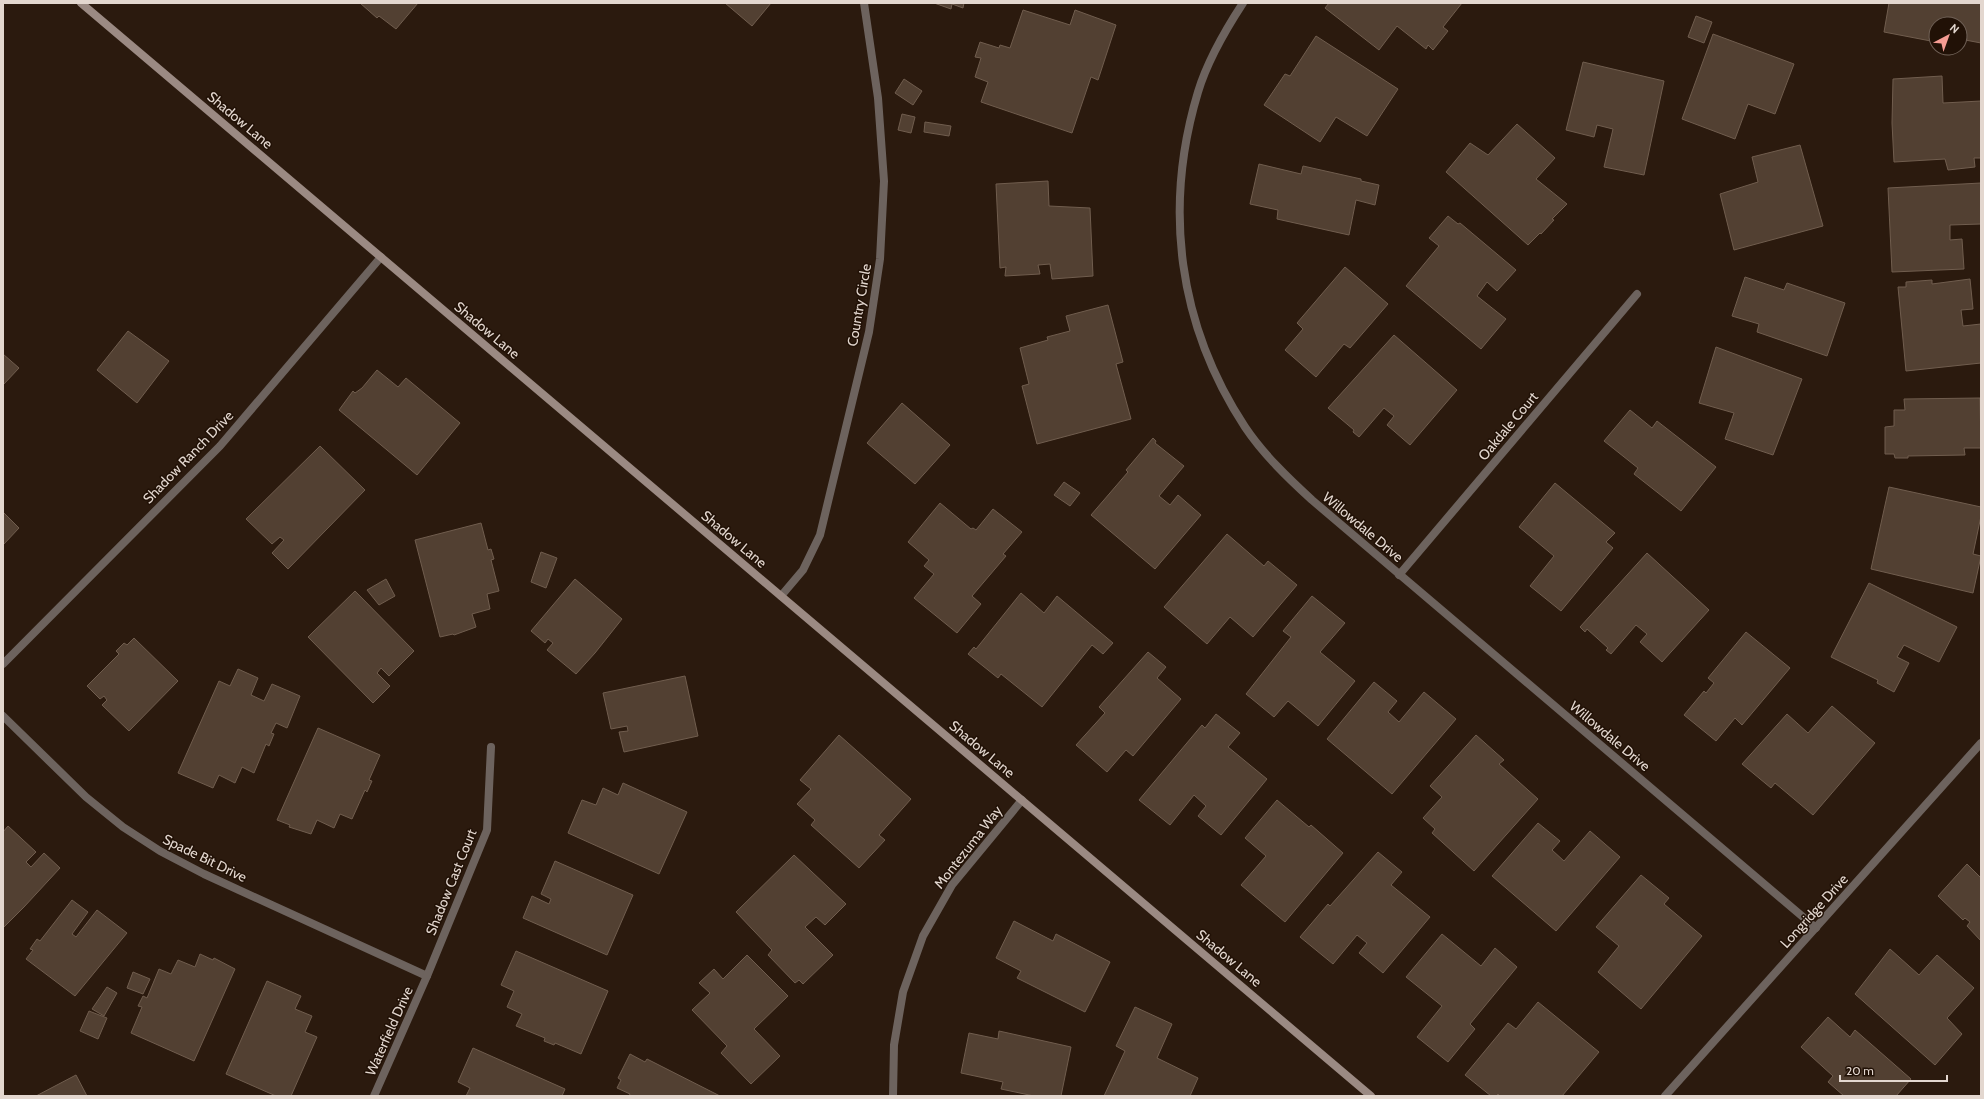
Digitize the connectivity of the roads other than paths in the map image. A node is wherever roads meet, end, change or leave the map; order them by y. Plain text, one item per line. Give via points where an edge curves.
1 (81, 3) edge
2 (864, 3) edge
3 (1243, 3) edge
4 (381, 257) junction
5 (1636, 294) dead end
6 (1399, 575) junction
7 (781, 596) junction
8 (3, 664) edge
9 (3, 716) edge
10 (1981, 743) edge
11 (491, 747) dead end
12 (1022, 800) junction
13 (1816, 928) junction
14 (427, 976) junction
15 (374, 1096) edge
16 (893, 1096) edge
17 (1371, 1096) edge
18 (1666, 1096) edge

1 - 4 street, Shadow Lane
2 - 7 street, Country Circle via 878,98 884,180 880,259 869,332 820,535 803,570
3 - 6 street, Willowdale Drive via 1224,32 1198,90 1183,154 1178,213 1182,268 1195,323 1216,375 1245,427 1279,469
4 - 7 street, Shadow Lane
4 - 8 street, Shadow Ranch Drive via 220,446
5 - 6 street, Oakdale Court
6 - 13 street, Willowdale Drive
7 - 12 street, Shadow Lane
9 - 14 street, Spade Bit Drive via 86,797 123,827 160,851 204,874
10 - 13 street, Longridge Drive
11 - 14 street, Shadow Cast Court via 487,830
12 - 16 street, Montezuma Way via 952,885 923,936 903,992 894,1045
12 - 17 street, Shadow Lane
13 - 18 street, Longridge Drive
14 - 15 street, Waterfield Drive

